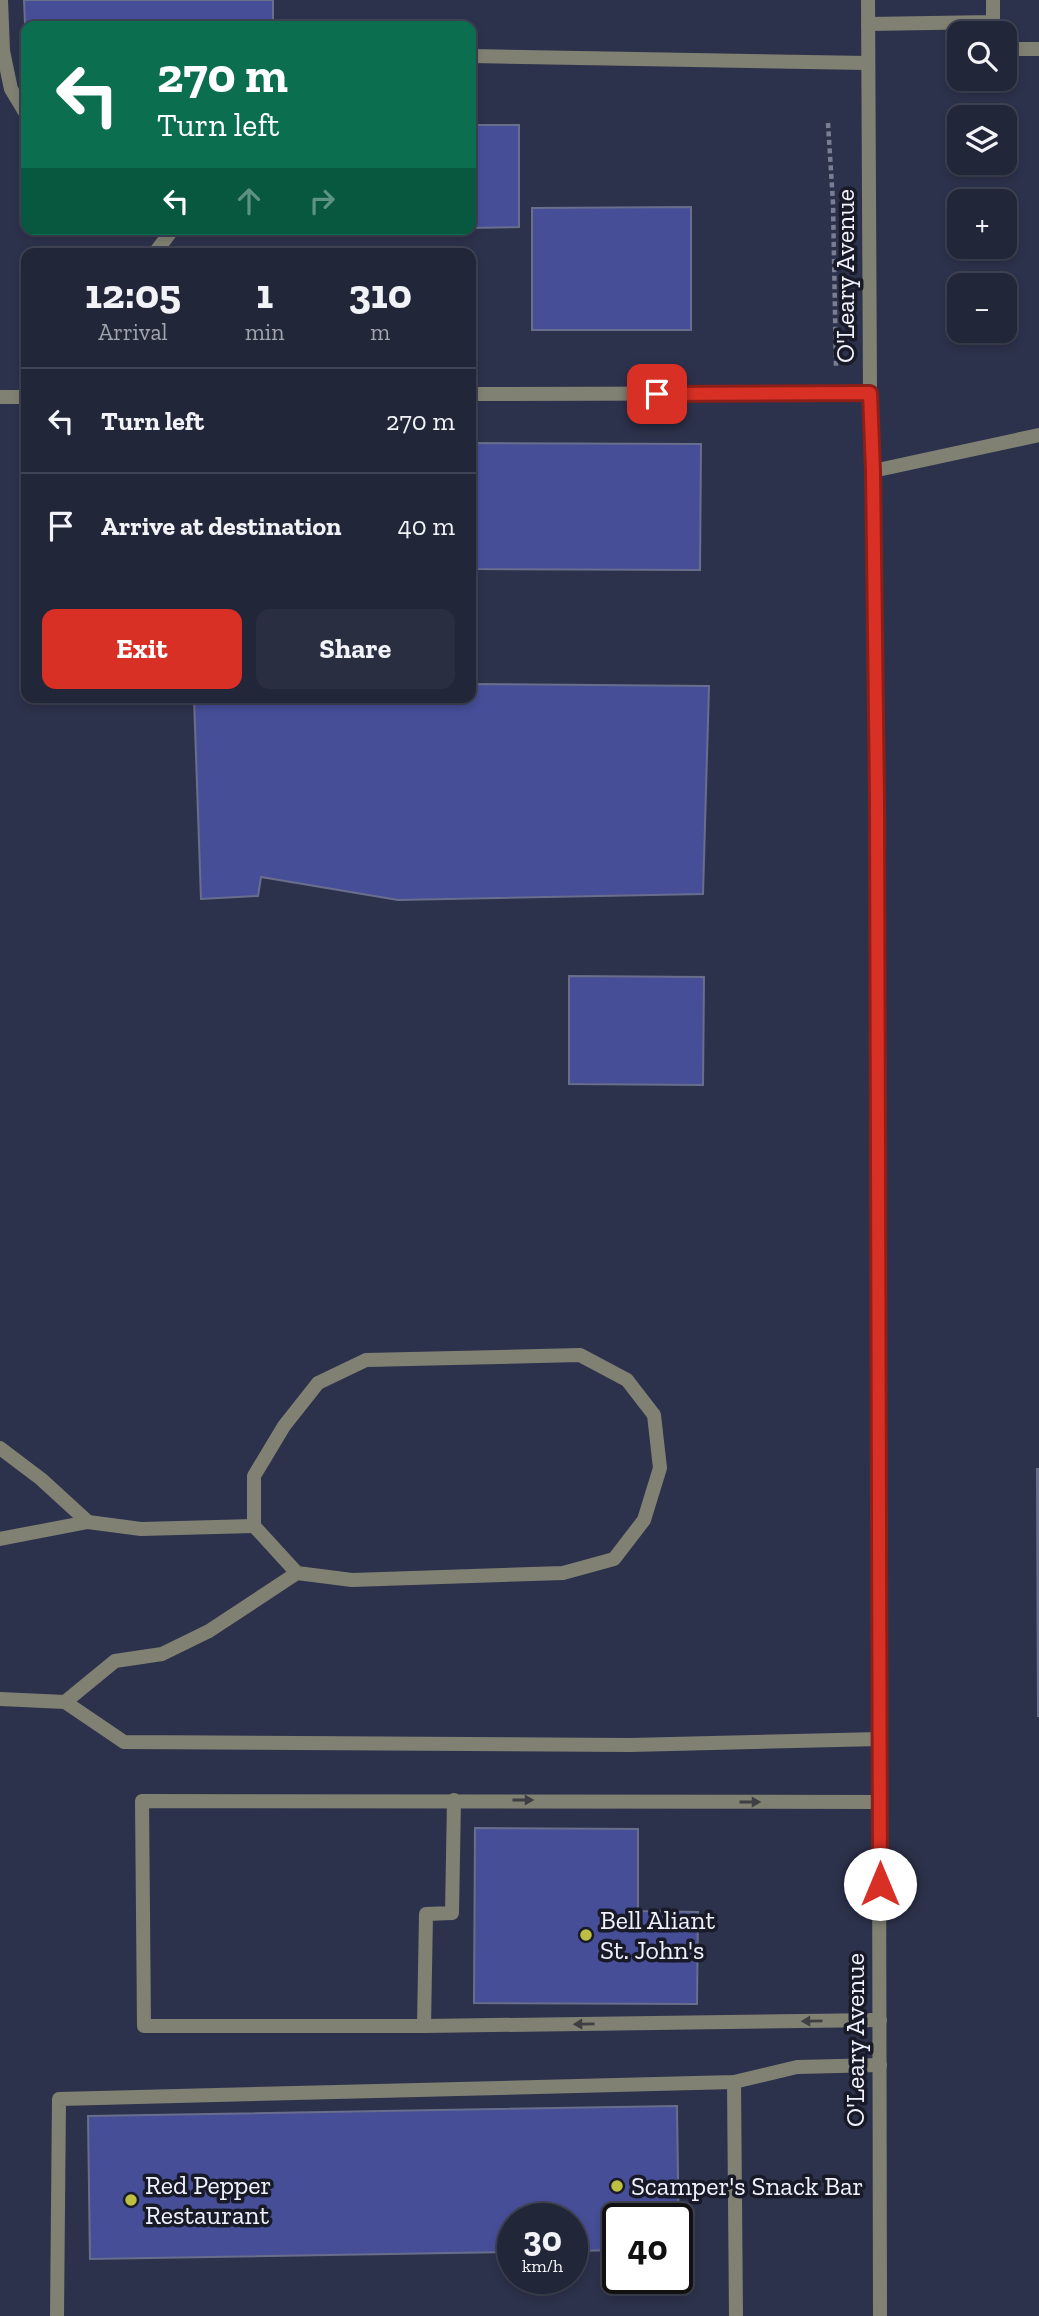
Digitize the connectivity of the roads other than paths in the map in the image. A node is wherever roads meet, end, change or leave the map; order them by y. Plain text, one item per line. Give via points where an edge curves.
1 (1, 0) edge
2 (868, 0) edge
3 (993, 0) edge
4 (992, 21) edge
5 (868, 24) junction
6 (947, 26) edge
7 (1017, 49) edge
8 (1039, 49) edge
9 (476, 56) edge
10 (867, 63) junction
11 (21, 106) edge
12 (870, 393) junction
13 (476, 394) edge
14 (0, 397) edge
15 (21, 397) edge
16 (1039, 435) edge
17 (873, 471) junction
18 (0, 1448) edge
19 (88, 1522) junction
20 (254, 1526) junction
21 (0, 1539) edge
22 (297, 1573) junction
23 (0, 1699) edge
24 (65, 1702) junction
25 (880, 1739) junction
26 (454, 1800) junction
27 (880, 1802) junction
28 (880, 2020) junction
29 (424, 2026) junction
30 (880, 2066) junction
31 (734, 2082) junction
32 (57, 2316) edge
33 (736, 2316) edge
34 (880, 2316) edge

1 - 11 street via 3,51 11,89
2 - 5 street, O'Leary Avenue
3 - 4 street
5 - 6 street
5 - 10 street, O'Leary Avenue
7 - 8 street
9 - 10 street
10 - 12 street, O'Leary Avenue
12 - 13 street
12 - 17 street, O'Leary Avenue
14 - 15 street
16 - 17 street
17 - 25 street, O'Leary Avenue
18 - 19 street
19 - 20 street via 141,1529
19 - 21 street
20 - 22 street
20 - 22 street via 254,1476 284,1426 318,1383 366,1360 580,1355 627,1380 654,1415 660,1468 644,1520 614,1559 563,1573 352,1580
22 - 24 street via 209,1631 162,1654 115,1661
23 - 24 street
24 - 25 street via 124,1742 630,1745
25 - 27 street, O'Leary Avenue
26 -> 27 street
26 - 29 street via 452,1913 426,1914
26 - 29 street via 142,1801 144,2026
27 - 28 street, O'Leary Avenue
28 -> 29 street
28 - 30 street, O'Leary Avenue
30 - 31 street via 797,2067
30 - 34 street, O'Leary Avenue
31 - 32 street via 60,2099
31 - 33 street

